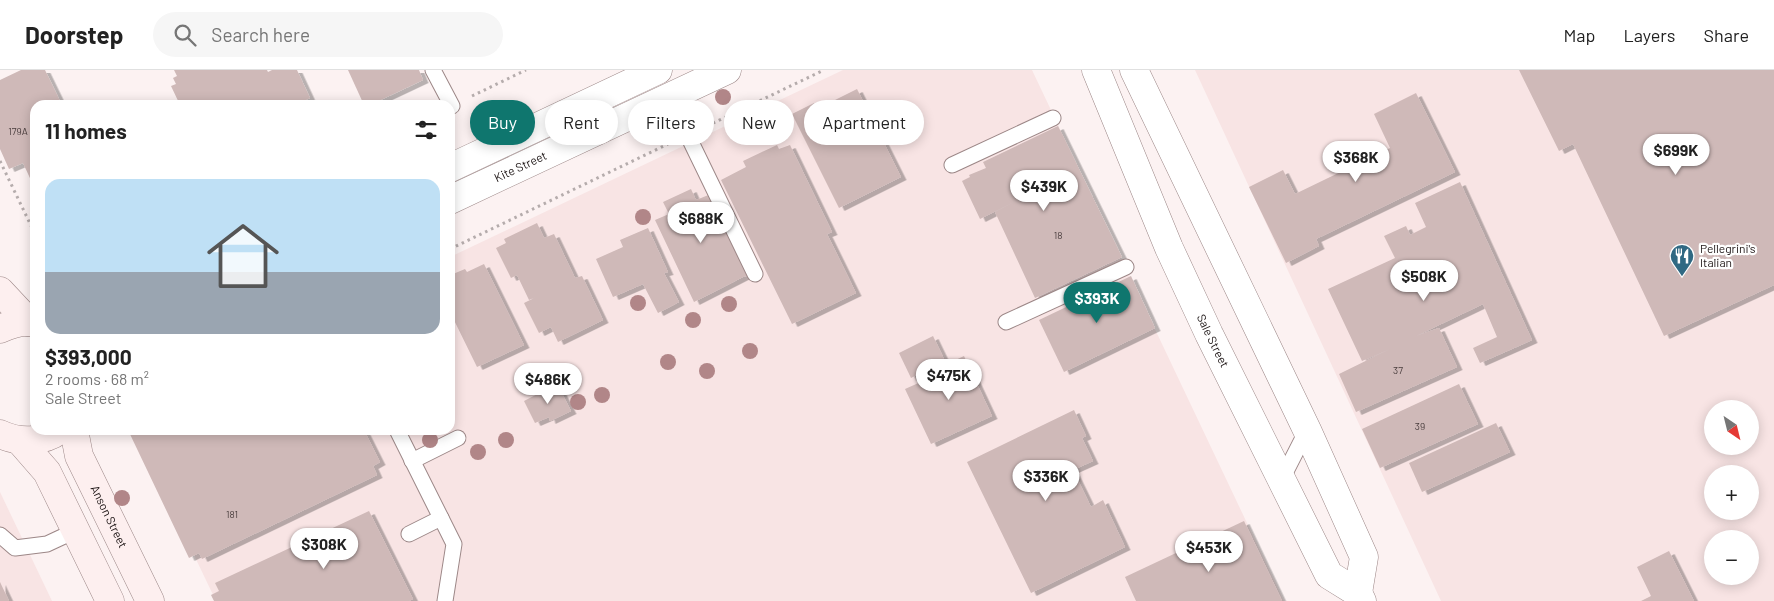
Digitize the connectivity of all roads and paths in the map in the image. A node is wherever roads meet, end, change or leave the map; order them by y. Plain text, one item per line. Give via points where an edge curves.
1 (433, 70) edge
2 (526, 70) edge
3 (658, 70) edge
4 (727, 70) edge
5 (824, 70) edge
6 (1096, 70) edge
7 (1134, 70) edge
8 (449, 100) edge
9 (455, 105) edge
10 (1053, 118) dead end
11 (714, 122) edge
12 (668, 145) edge
13 (692, 145) edge
14 (0, 161) edge
15 (952, 165) dead end
16 (455, 166) edge
17 (455, 198) edge
18 (30, 224) edge
19 (455, 247) edge
20 (1126, 267) dead end
21 (755, 274) dead end
22 (0, 291) edge
23 (30, 320) edge
24 (30, 322) edge
25 (1006, 322) dead end
26 (0, 329) edge
27 (1307, 430) junction
28 (49, 435) edge
29 (75, 435) edge
30 (400, 435) edge
31 (10, 437) edge
32 (458, 438) dead end
33 (412, 460) junction
34 (1282, 479) junction
35 (441, 518) junction
36 (77, 530) junction
37 (409, 534) dead end
38 (0, 535) edge
39 (1360, 597) edge
40 (110, 601) edge
41 (150, 601) edge
42 (445, 601) edge

1 - 8 lane
2 - 9 path
3 - 16 street
4 - 17 street, Kite Street
5 - 11 path
6 - 34 street, Sale Street via 1169,248
7 - 27 street, Sale Street
10 - 15 lane
12 - 19 path
13 - 21 lane
14 - 18 path
20 - 25 lane
22 - 23 street
24 - 26 street
27 - 34 lane
27 - 39 street, Sale Street via 1364,556
28 - 31 street via 40,439
29 - 41 street, Anson Street via 79,456
30 - 33 lane
31 - 36 street via 47,472
32 - 33 lane
33 - 35 lane
34 - 39 street, Sale Street via 1329,575
35 - 37 lane
35 - 42 lane via 454,544
36 - 38 lane via 47,544 15,548
36 - 40 street

